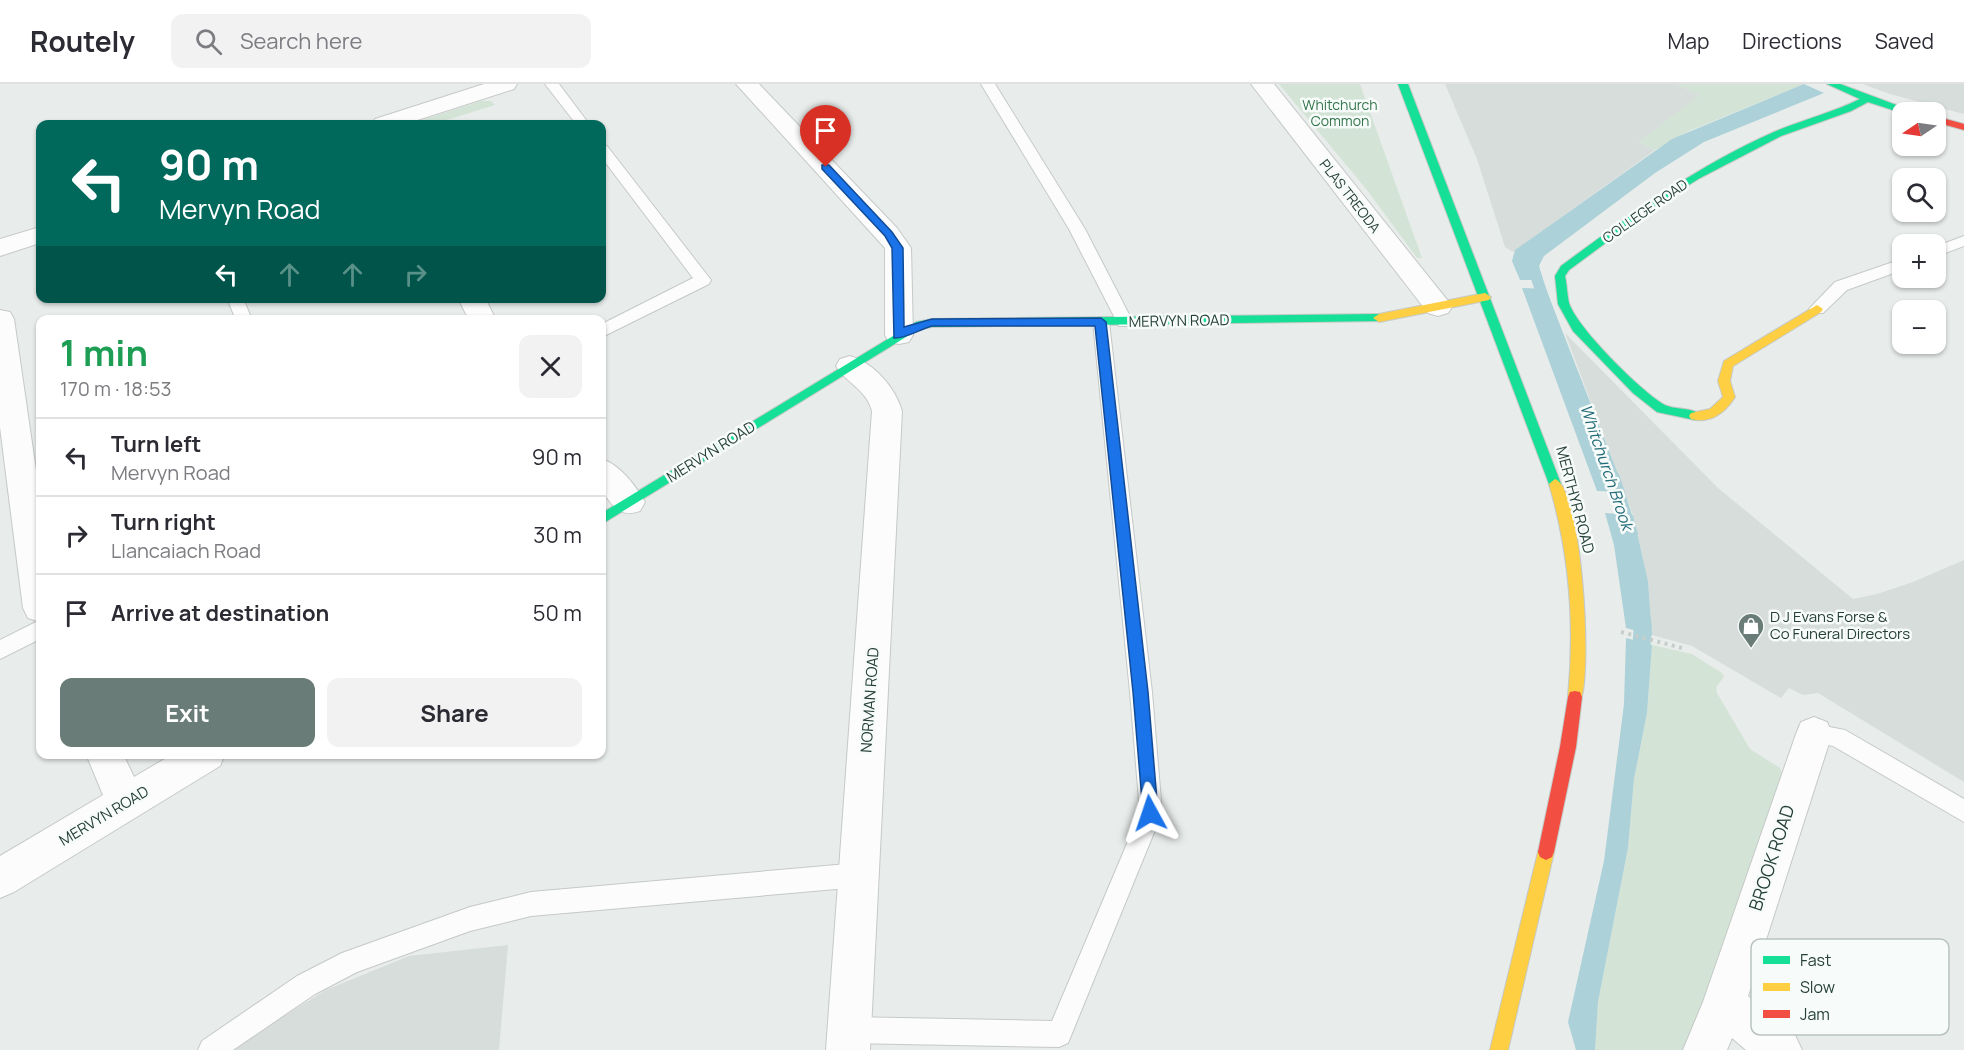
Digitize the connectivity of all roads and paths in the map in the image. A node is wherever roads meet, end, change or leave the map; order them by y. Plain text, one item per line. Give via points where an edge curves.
1 (506, 84) edge
2 (552, 84) edge
3 (747, 84) edge
4 (988, 84) edge
5 (1262, 84) edge
6 (1403, 84) edge
7 (1832, 84) edge
8 (1867, 99) junction
9 (1892, 107) edge
10 (395, 120) edge
11 (580, 120) edge
12 (1946, 122) edge
13 (1964, 127) edge
14 (606, 153) edge
15 (36, 236) edge
16 (1964, 241) edge
17 (0, 248) edge
18 (1946, 248) edge
19 (1892, 268) edge
20 (1485, 297) junction
21 (1438, 307) junction
22 (1817, 309) joint
23 (0, 320) edge
24 (1101, 322) junction
25 (1125, 322) junction
26 (606, 329) edge
27 (898, 335) junction
28 (850, 366) junction
29 (606, 476) edge
30 (629, 502) junction
31 (606, 516) edge
32 (36, 579) edge
33 (36, 631) edge
34 (1626, 633) dead end
35 (1682, 648) dead end
36 (0, 650) edge
37 (1814, 734) joint
38 (106, 759) edge
39 (199, 759) edge
40 (126, 803) junction
41 (1964, 811) edge
42 (859, 875) junction
43 (0, 878) edge
44 (1724, 1004) junction
45 (1751, 1026) edge
46 (1762, 1035) edge
47 (849, 1040) edge
48 (211, 1050) edge
49 (1499, 1050) edge
50 (1706, 1050) edge
51 (1780, 1050) edge

1 - 10 street
2 - 11 lane
3 - 27 street via 898,248
4 - 25 lane via 1077,229
5 - 21 street, PLAS TREODA
6 - 20 street, MERTHYR ROAD
7 - 8 street
8 - 9 street
8 - 22 street, COLLEGE ROAD via 1713,166 1675,188 1565,268 1560,276 1563,304 1577,328 1637,390 1661,409 1685,416 1706,417 1721,409 1729,397 1724,381 1728,364
12 - 13 street
14 - 26 lane via 703,280
15 - 17 street
16 - 18 lane
19 - 22 lane via 1841,286
20 - 21 street, MERVYN ROAD
20 - 49 street, MERTHYR ROAD via 1561,502 1575,564 1580,622 1575,716
21 - 25 street, MERVYN ROAD via 1374,318
23 - 32 street
24 - 25 street, MERVYN ROAD
24 - 27 street, MERVYN ROAD via 932,323
24 - 47 lane via 1141,692 1150,813 1059,1034
27 - 28 street, MERVYN ROAD
28 - 30 street, MERVYN ROAD
28 - 42 street, NORMAN ROAD via 876,387 887,411
29 - 30 street
30 - 31 street, MERVYN ROAD
33 - 36 lane
34 - 35 path
37 - 41 lane via 1838,737
37 - 44 street, BROOK ROAD
38 - 40 street
39 - 40 street, MERVYN ROAD
40 - 43 street, MERVYN ROAD
42 - 47 street, NORMAN ROAD
42 - 48 lane via 531,904 470,919 342,967 306,986
44 - 45 street
44 - 50 street, BROOK ROAD
46 - 51 street

